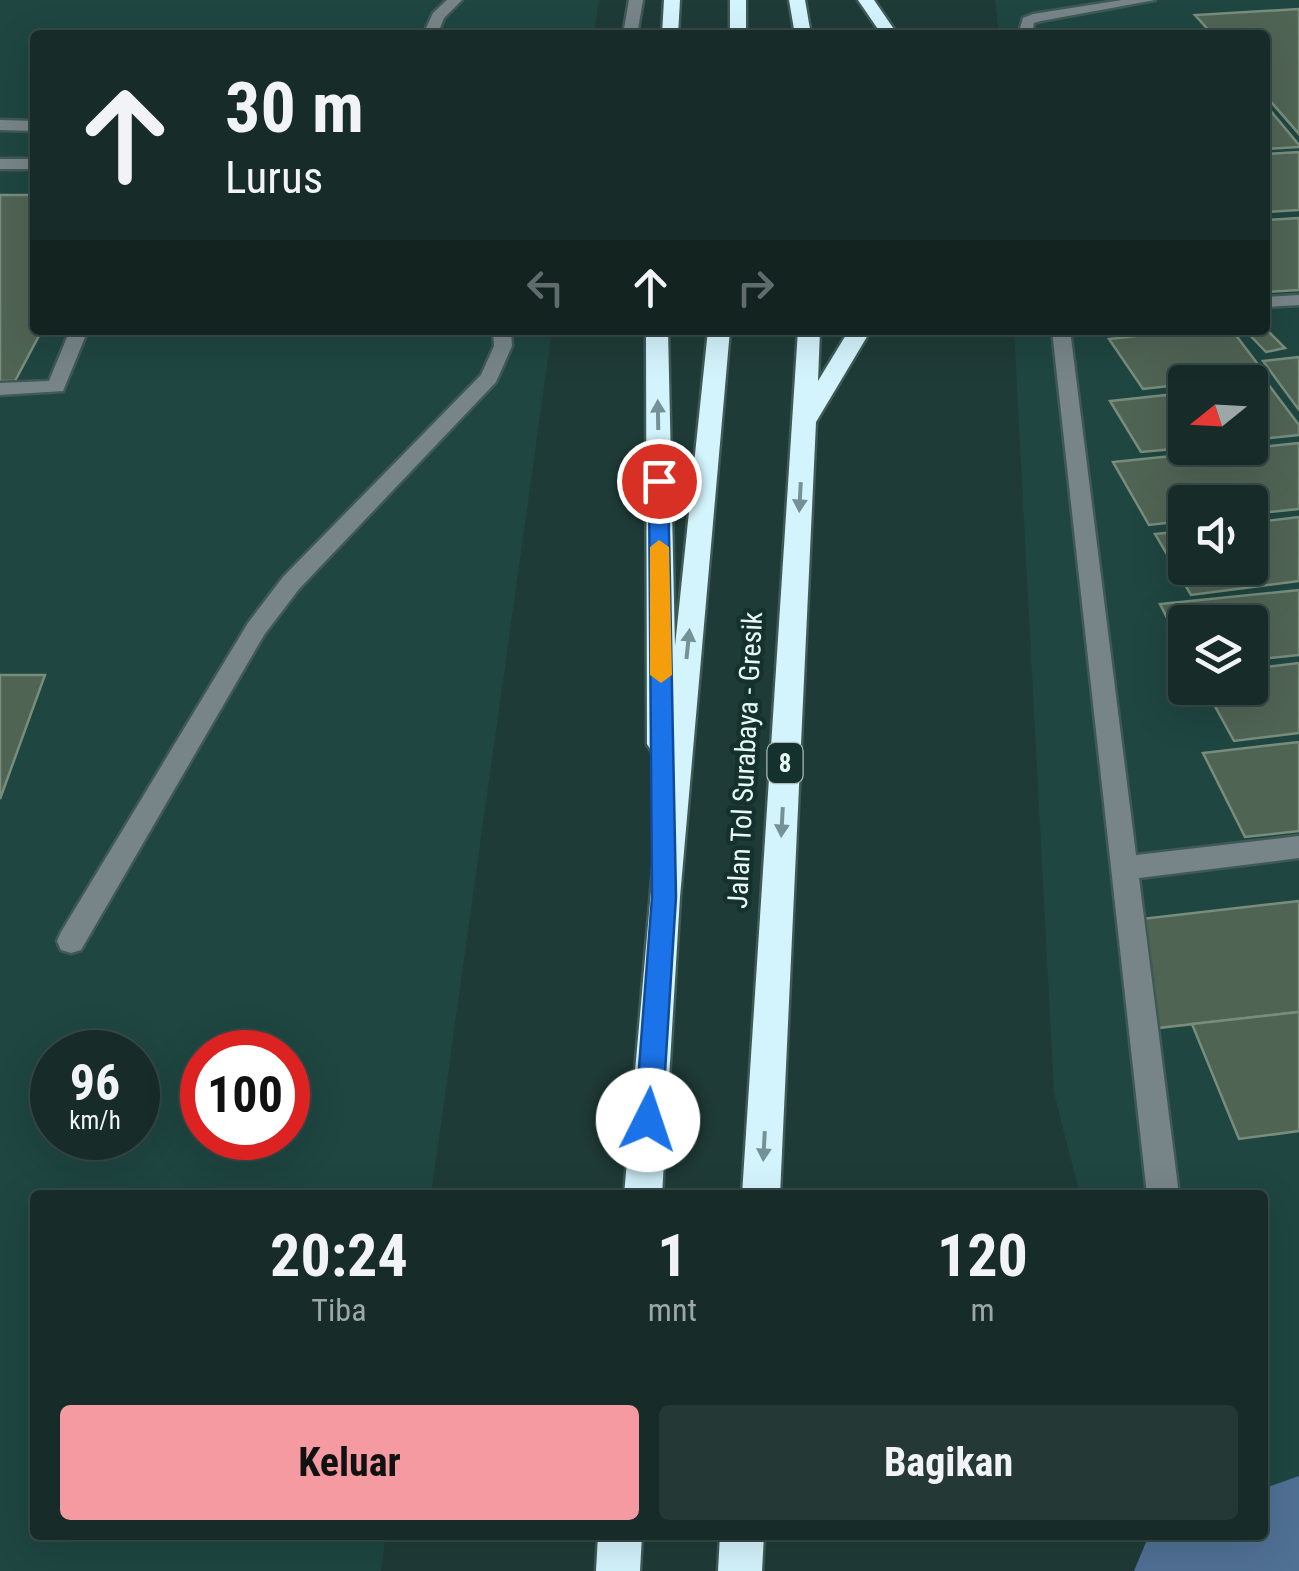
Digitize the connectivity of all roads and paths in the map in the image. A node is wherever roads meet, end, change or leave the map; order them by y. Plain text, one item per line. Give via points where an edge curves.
1 (456, 0) edge
2 (636, 0) edge
3 (672, 0) edge
4 (738, 0) edge
5 (798, 0) edge
6 (866, 0) edge
7 (1148, 0) edge
8 (432, 30) edge
9 (631, 30) edge
10 (670, 30) edge
11 (738, 30) edge
12 (802, 30) edge
13 (887, 30) edge
14 (1027, 30) edge
15 (0, 126) edge
16 (30, 126) edge
17 (0, 164) edge
18 (30, 164) edge
19 (1299, 300) edge
20 (1270, 302) edge
21 (77, 335) edge
22 (502, 335) edge
23 (657, 335) edge
24 (719, 335) edge
25 (808, 335) edge
26 (857, 335) edge
27 (1062, 335) edge
28 (0, 389) edge
29 (804, 423) junction
30 (1299, 847) edge
31 (1125, 868) junction
32 (664, 897) junction
33 (72, 941) dead end
34 (644, 1190) edge
35 (761, 1190) edge
36 (1161, 1190) edge
37 (742, 1540) edge
38 (740, 1571) edge

1 - 8 lane
2 - 9 lane
3 - 10 highway
4 - 11 highway
5 - 12 highway
6 - 13 highway
7 - 14 lane via 1038,17
15 - 16 lane
17 - 18 lane
19 - 20 lane
21 - 28 lane via 56,387
22 - 33 lane via 489,378 291,583 256,629
32 -> 23 highway
32 -> 24 highway
25 - 29 highway, Jalan Tol Surabaya - Gresik / 8
26 - 29 highway
27 - 31 lane
29 -> 35 highway, Jalan Tol Surabaya - Gresik / 8
30 - 31 lane
31 - 36 lane
32 - 34 highway
37 - 38 highway

